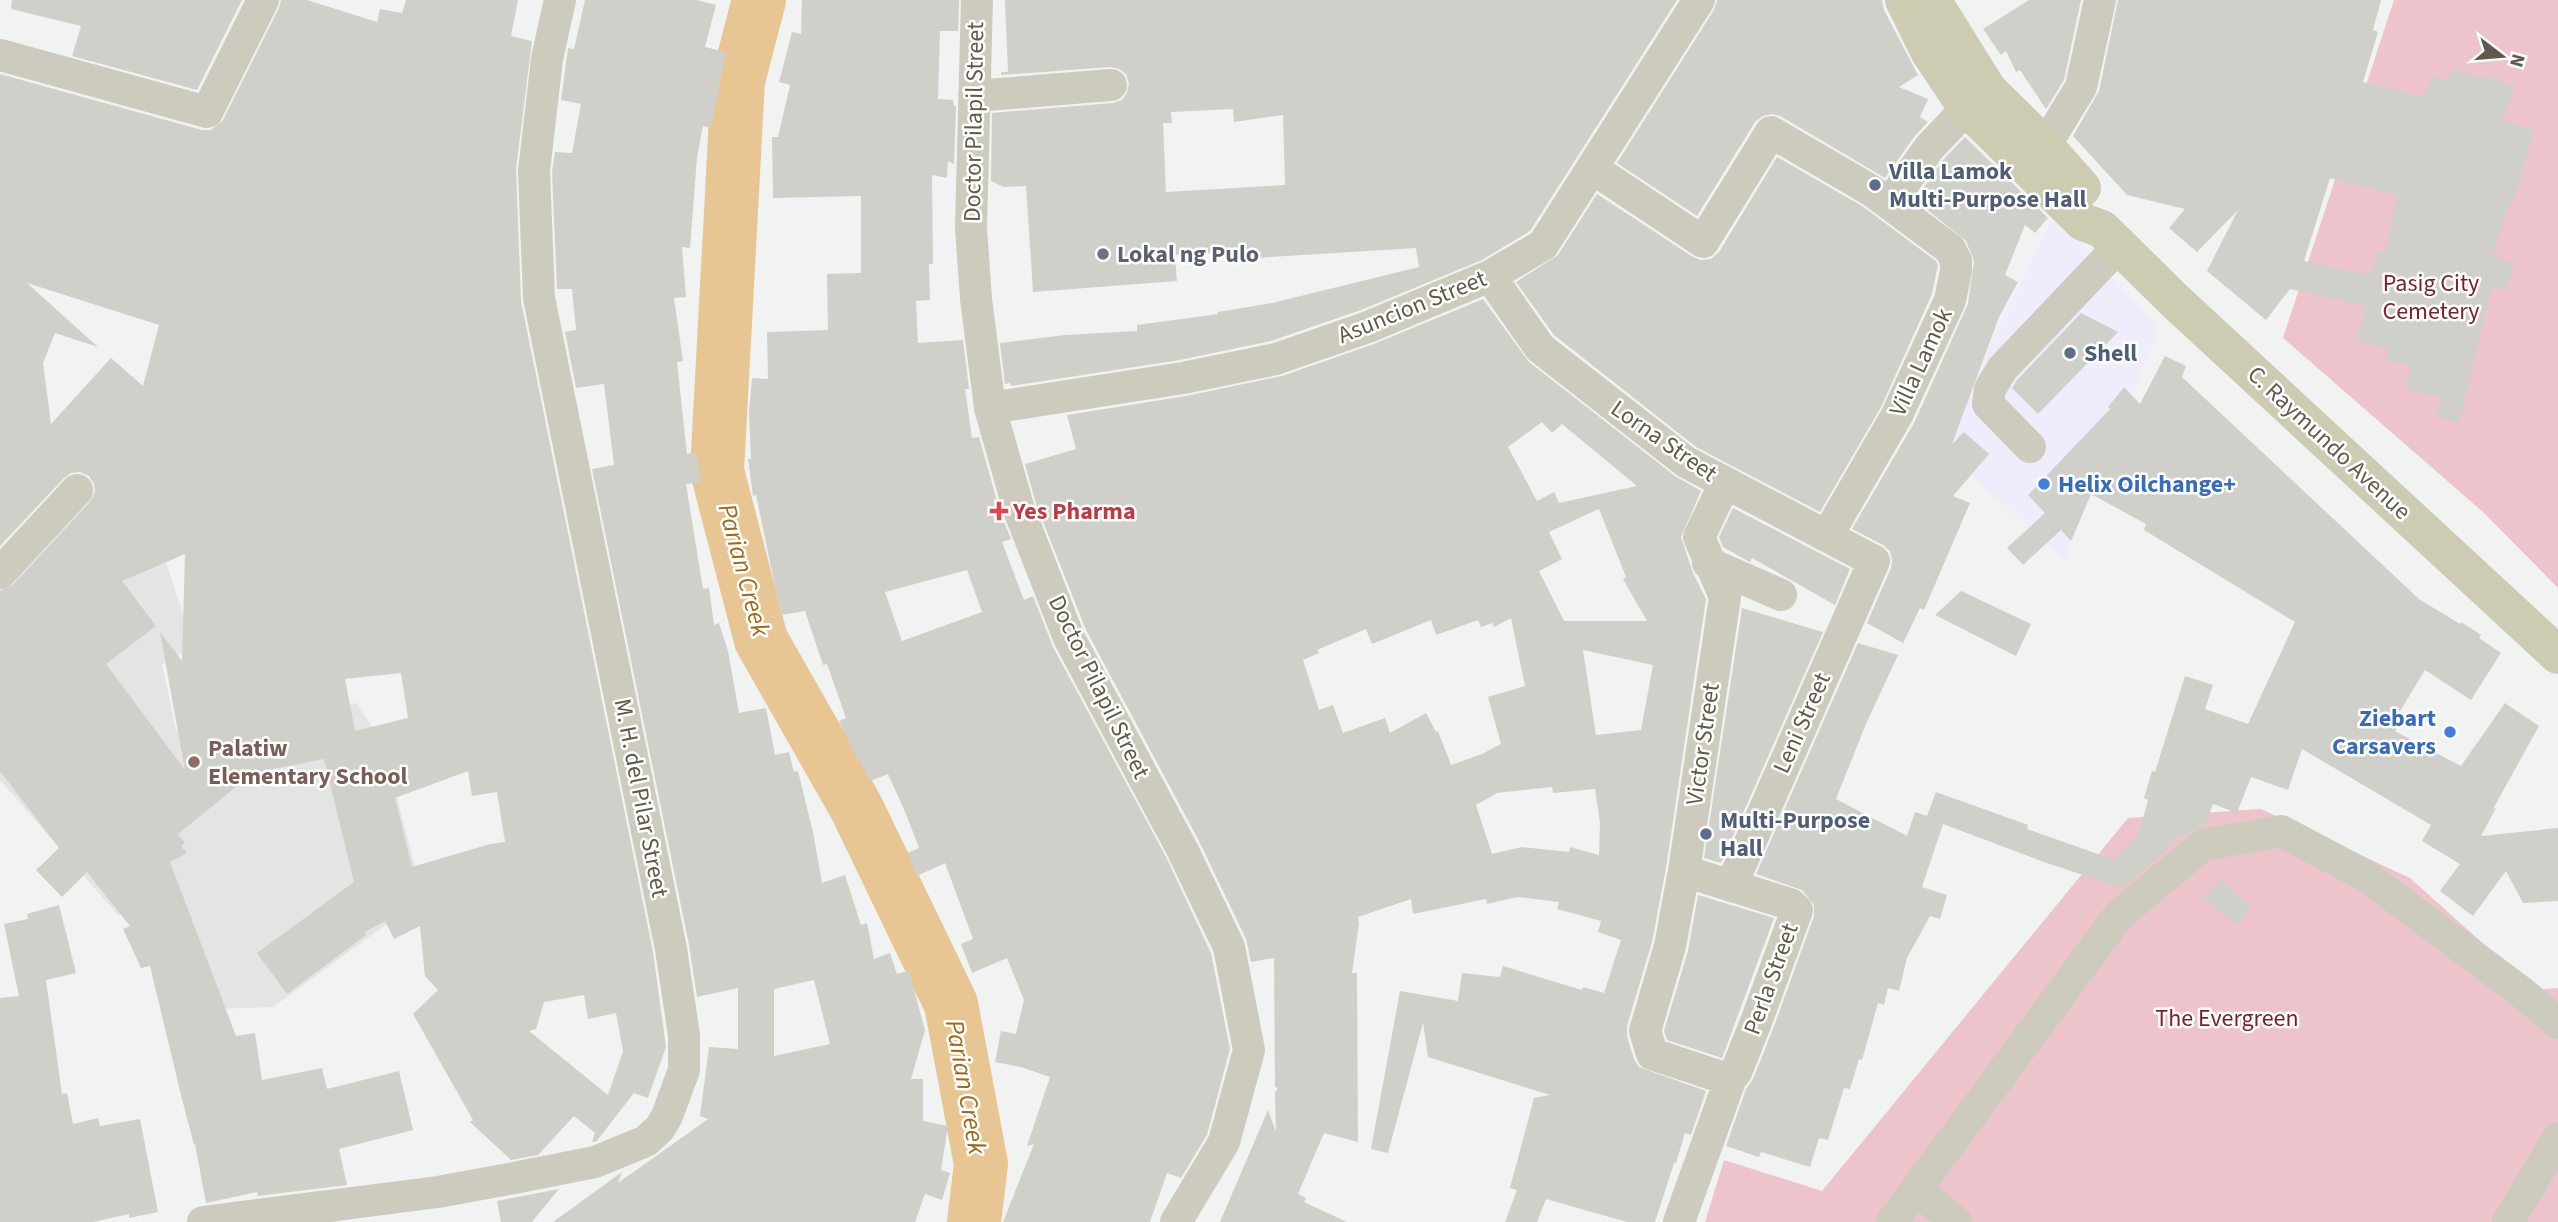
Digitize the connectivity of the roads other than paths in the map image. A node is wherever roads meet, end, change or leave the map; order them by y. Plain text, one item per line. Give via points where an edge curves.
1 (262, 0) edge
2 (560, 0) edge
3 (977, 0) edge
4 (1699, 0) edge
5 (1903, 0) edge
6 (1932, 0) edge
7 (2100, 0) edge
8 (0, 54) edge
9 (1111, 85) dead end
10 (974, 96) junction
11 (1967, 108) junction
12 (2045, 146) junction
13 (1592, 168) junction
14 (1890, 203) junction
15 (2110, 238) junction
16 (1490, 276) junction
17 (990, 408) junction
18 (2030, 447) dead end
19 (1725, 483) junction
20 (77, 489) dead end
21 (1827, 536) junction
22 (1874, 561) joint
23 (1708, 563) junction
24 (0, 573) edge
25 (1781, 595) dead end
26 (2558, 655) edge
27 (1684, 871) junction
28 (1731, 886) junction
29 (2558, 1023) edge
30 (1730, 1080) junction
31 (2558, 1139) edge
32 (1916, 1189) junction
33 (203, 1222) edge
34 (1176, 1222) edge
35 (1679, 1222) edge
36 (1892, 1222) edge
37 (1956, 1222) edge
38 (2508, 1222) edge

1 - 8 street via 207,113
2 - 33 street, M. H. del Pilar Street via 547,59 534,171 539,298 671,949 684,1035 684,1070 660,1128 646,1141 595,1162 438,1192
3 - 10 street, Doctor Pilapil Street
4 - 13 street, Asuncion Street
5 - 11 main road, C. Raymundo Avenue via 1929,51
6 - 12 main road, C. Raymundo Avenue via 1988,90
7 - 12 street via 2081,87
9 - 10 street
10 - 17 street, Doctor Pilapil Street via 971,228
11 - 14 street via 1929,148
11 - 15 main road, C. Raymundo Avenue via 2083,222
12 - 15 main road, C. Raymundo Avenue via 2097,205
13 - 14 street, Villa Lamok via 1703,242 1771,132
13 - 16 street, Asuncion Street via 1543,245
14 - 21 street, Villa Lamok via 1950,249 1956,271 1950,300 1897,415
15 - 18 street via 1990,389 1988,404
15 - 26 main road, C. Raymundo Avenue
16 - 17 street, Asuncion Street via 1276,359
16 - 19 street, Lorna Street via 1540,348 1686,462
17 - 34 street, Doctor Pilapil Street via 1019,510 1069,638 1229,947 1249,1049 1224,1142
19 - 21 street, Lorna Street
19 - 23 street, Victor Street via 1699,537
20 - 24 street
21 - 22 street, Lorna Street
22 - 28 street, Leni Street
23 - 25 street
23 - 27 street, Victor Street via 1725,597
27 - 28 street, Perla Street
27 - 30 street, Victor Street via 1670,946 1645,1031 1652,1054
28 - 30 street, Perla Street via 1797,910
29 - 32 street via 2366,876 2281,831 2203,845 2119,915
30 - 35 street
31 - 38 street
32 - 36 street
32 - 37 street

